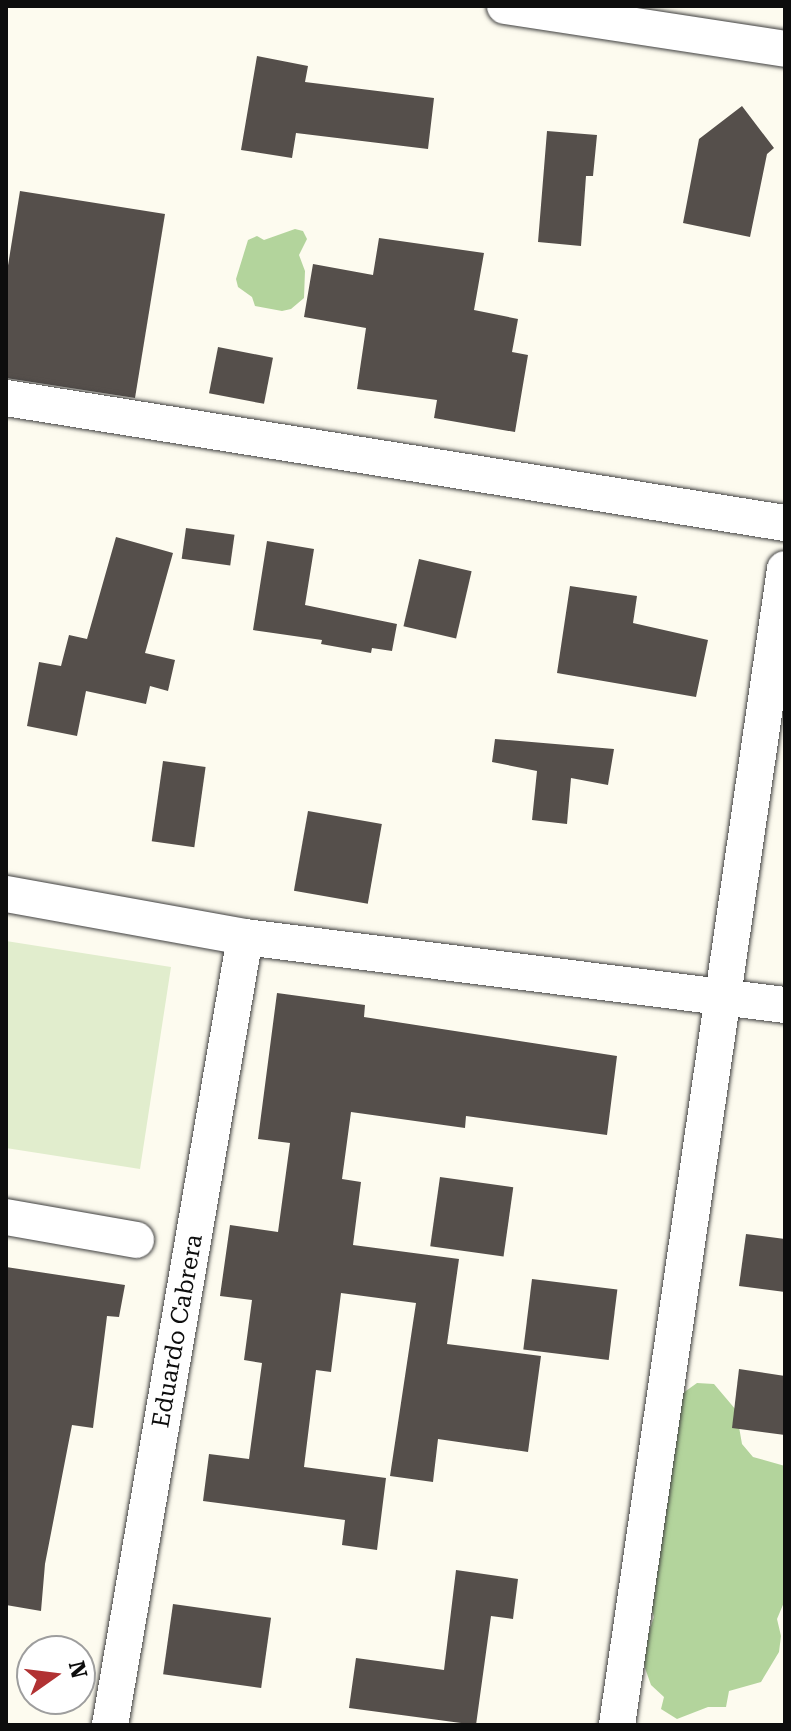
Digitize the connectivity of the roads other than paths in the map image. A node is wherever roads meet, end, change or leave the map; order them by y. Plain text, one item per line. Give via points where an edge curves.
1 (505, 6) edge
2 (785, 49) edge
3 (6, 398) edge
4 (785, 523) edge
5 (785, 569) edge
6 (6, 894) edge
7 (245, 937) junction
8 (723, 997) junction
9 (785, 1005) edge
10 (6, 1217) edge
11 (136, 1240) dead end
12 (110, 1725) edge
13 (617, 1725) edge

1 - 2 street
3 - 4 street
5 - 8 street
6 - 7 street
7 - 8 street
7 - 12 street, Eduardo Cabrera
8 - 9 street
8 - 13 street
10 - 11 street

